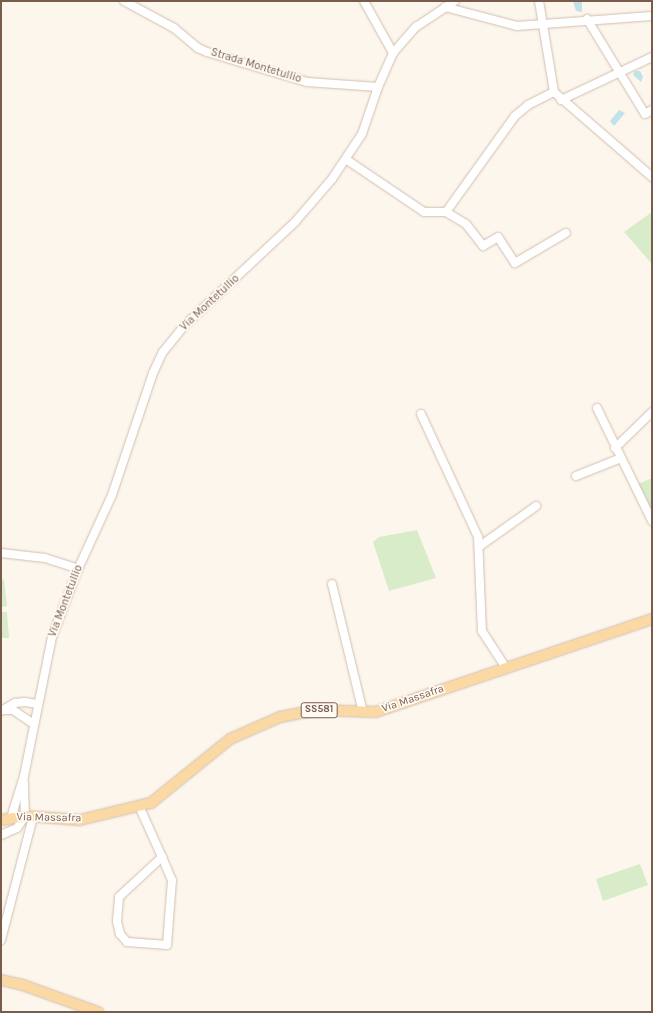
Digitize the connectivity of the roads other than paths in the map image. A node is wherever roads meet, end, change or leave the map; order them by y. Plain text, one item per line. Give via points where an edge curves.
1 (124, 1) edge
2 (364, 1) edge
3 (455, 1) edge
4 (539, 1) edge
5 (446, 7) junction
6 (652, 16) edge
7 (588, 20) junction
8 (542, 24) junction
9 (393, 53) junction
10 (652, 57) edge
11 (620, 71) junction
12 (378, 87) junction
13 (554, 92) junction
14 (561, 100) junction
15 (652, 110) edge
16 (347, 160) junction
17 (651, 175) edge
18 (446, 212) junction
19 (566, 233) dead end
20 (597, 408) dead end
21 (652, 412) edge
22 (421, 414) dead end
23 (616, 448) junction
24 (621, 458) junction
25 (576, 476) dead end
26 (536, 506) dead end
27 (652, 521) edge
28 (480, 546) junction
29 (1, 553) edge
30 (78, 570) junction
31 (332, 584) dead end
32 (652, 619) edge
33 (506, 668) junction
34 (36, 704) junction
35 (2, 711) edge
36 (363, 712) junction
37 (32, 723) junction
38 (24, 776) junction
39 (139, 806) junction
40 (29, 817) junction
41 (6, 819) edge
42 (1, 835) edge
43 (162, 857) junction
44 (1, 940) edge
45 (1, 980) edge
46 (98, 1012) edge

1 - 12 street, Strada Montetullio via 174,28 198,48 207,52 306,82
2 - 9 street
3 - 5 street, Via Montetullio
4 - 8 street
5 - 8 street via 517,26
5 - 9 street, Via Montetullio via 416,27
6 - 7 street
7 - 8 street
7 - 11 street
8 - 13 street
9 - 12 street, Via Montetullio
10 - 11 street
11 - 14 street
11 - 15 street via 645,114
12 - 16 street, Via Montetullio via 362,134
13 - 14 street
13 - 18 street via 528,105 515,116
14 - 17 street
16 - 18 street via 424,212
16 - 30 street, Via Montetullio via 295,222 185,324 163,352 153,373 112,495
18 - 19 street via 466,224 483,246 498,237 515,263
20 - 23 street
21 - 23 street
22 - 28 street via 456,493 473,522
23 - 24 street
24 - 25 street
24 - 27 street
26 - 28 street
28 - 33 street via 482,631
29 - 30 street via 46,558
30 - 34 street, Via Montetullio via 52,637
31 - 36 street
32 - 33 main road, Via Massafra / SS581
33 - 36 main road, Via Massafra / SS581 via 376,712
34 - 35 street via 15,703
34 - 37 street, Via Montetullio
35 - 37 street via 13,710
36 - 39 main road, Via Massafra / SS581 via 317,710 280,717 230,739 151,803
37 - 38 street, Via Montetullio
38 - 40 street, Via Montetullio
38 - 41 street, Via Montetullio
39 - 40 main road, Via Massafra / SS581 via 80,820
39 - 43 street
40 - 41 main road, Via Massafra / SS581
40 - 42 street via 17,828
40 - 44 street, Via Montetullio
43 - 43 street via 172,880 167,945 127,942 120,934 117,921 119,897
45 - 46 main road via 30,987

